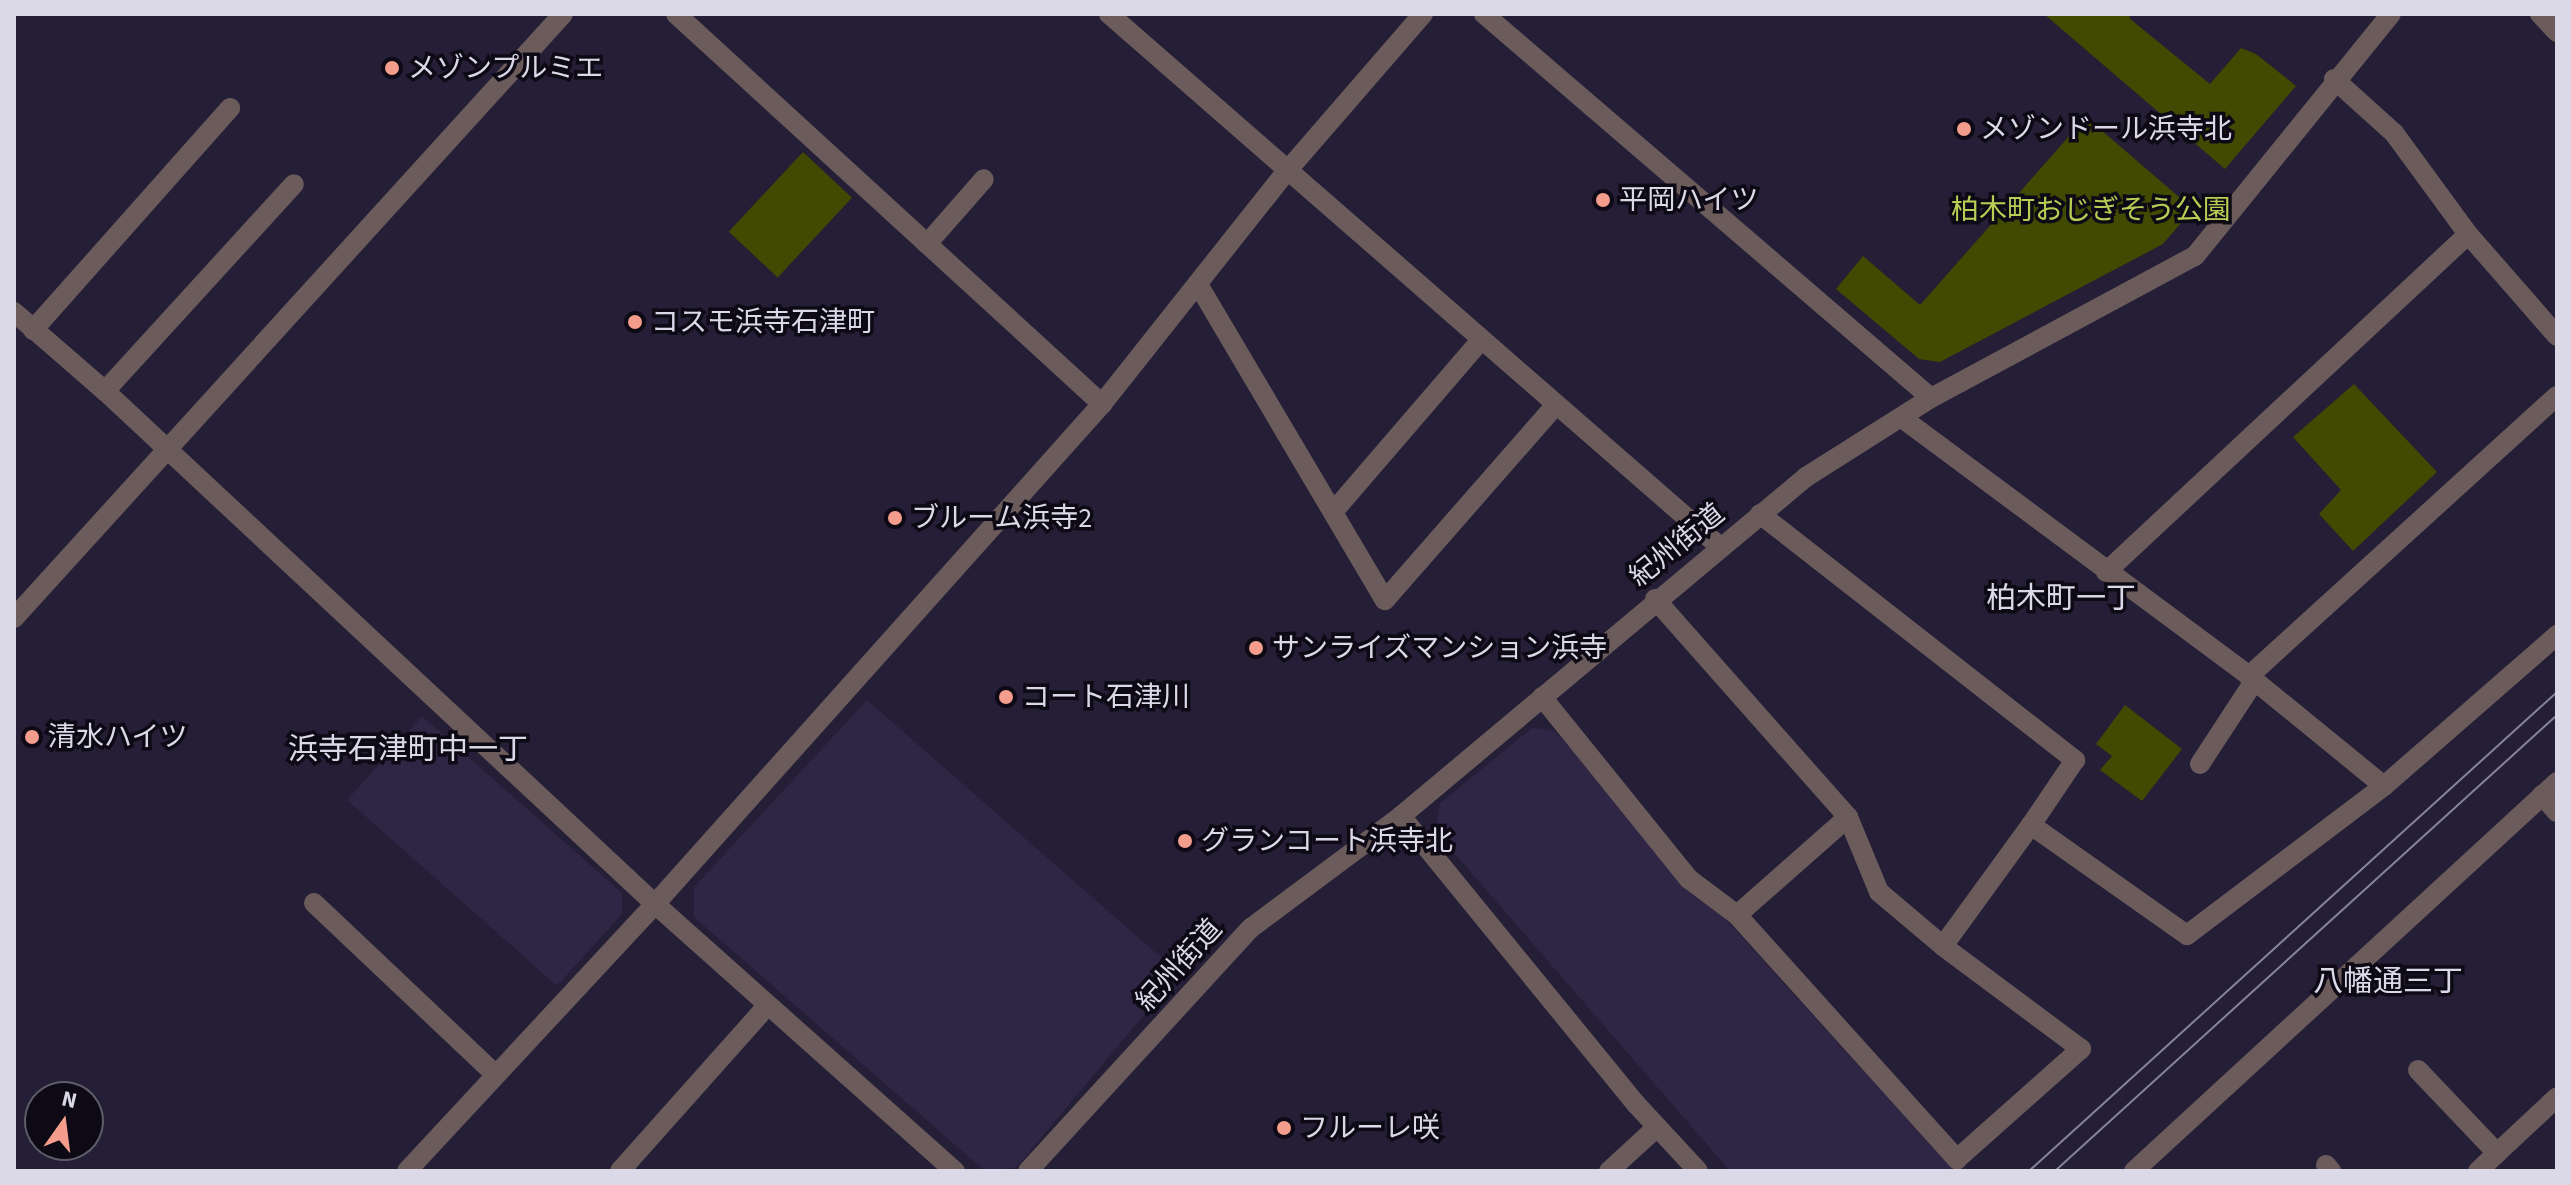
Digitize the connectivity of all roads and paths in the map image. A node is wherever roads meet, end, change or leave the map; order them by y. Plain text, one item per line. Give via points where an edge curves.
1 (563, 14) edge
2 (676, 14) edge
3 (1109, 14) edge
4 (1423, 14) edge
5 (1484, 14) edge
6 (2391, 14) edge
7 (2540, 14) edge
8 (2557, 32) edge
9 (2334, 79) junction
10 (230, 108) dead end
11 (1287, 171) junction
12 (984, 179) dead end
13 (294, 184) dead end
14 (2468, 234) junction
15 (927, 244) junction
16 (1199, 286) junction
17 (21, 324) edge
18 (2557, 336) edge
19 (1481, 340) junction
20 (105, 391) junction
21 (2557, 396) edge
22 (1931, 398) junction
23 (1102, 404) junction
24 (1556, 405) junction
25 (1902, 418) junction
26 (168, 452) junction
27 (1333, 512) junction
28 (1760, 514) junction
29 (1719, 546) junction
30 (2106, 572) junction
31 (1655, 599) junction
32 (14, 618) edge
33 (2557, 635) edge
34 (2252, 678) junction
35 (1542, 697) junction
36 (2200, 764) dead end
37 (2384, 786) junction
38 (2550, 788) edge
39 (2557, 812) edge
40 (1401, 816) junction
41 (1848, 817) junction
42 (2031, 825) junction
43 (314, 903) dead end
44 (655, 904) junction
45 (1737, 915) junction
46 (1943, 946) junction
47 (768, 1005) junction
48 (2418, 1070) dead end
49 (496, 1075) junction
50 (2557, 1097) edge
51 (1657, 1127) junction
52 (2497, 1153) junction
53 (407, 1171) edge
54 (620, 1171) edge
55 (955, 1171) edge
56 (1028, 1171) edge
57 (1609, 1171) edge
58 (1698, 1171) edge
59 (2134, 1171) edge
60 (2478, 1171) edge

1 - 26 street
2 - 15 street
3 - 11 street
4 - 11 street
5 - 22 street
6 - 9 street, 紀州街道
7 - 8 street
9 - 14 street via 2394,133
9 - 22 street, 紀州街道 via 2195,256
10 - 17 street
11 - 16 street
11 - 19 street
12 - 15 street
13 - 20 street
14 - 18 street
14 - 30 street
15 - 23 street
16 - 23 street
16 - 27 street
17 - 20 street
19 - 24 street
19 - 27 street
20 - 26 street
21 - 34 street
22 - 25 street, 紀州街道
23 - 44 street
24 - 27 street via 1385,600
24 - 29 street
25 - 28 street, 紀州街道 via 1806,477
25 - 30 street
26 - 32 street
26 - 44 street
28 - 29 street, 紀州街道
28 - 42 street via 2075,760
29 - 31 street, 紀州街道
30 - 34 street
31 - 35 street, 紀州街道
31 - 41 street
33 - 37 street
34 - 36 street
34 - 37 street
35 - 40 street, 紀州街道
35 - 45 street via 1689,879
37 - 42 street via 2187,935
38 - 39 street
38 - 59 street
40 - 51 street
40 - 56 street, 紀州街道 via 1251,928
41 - 45 street
41 - 46 street via 1879,892
42 - 46 street
43 - 49 street
44 - 47 street
44 - 49 street
45 - 46 street via 1957,1159 2081,1049
47 - 54 street
47 - 55 street
48 - 52 street
49 - 53 street
50 - 52 street
51 - 57 street
51 - 58 street
52 - 60 street

